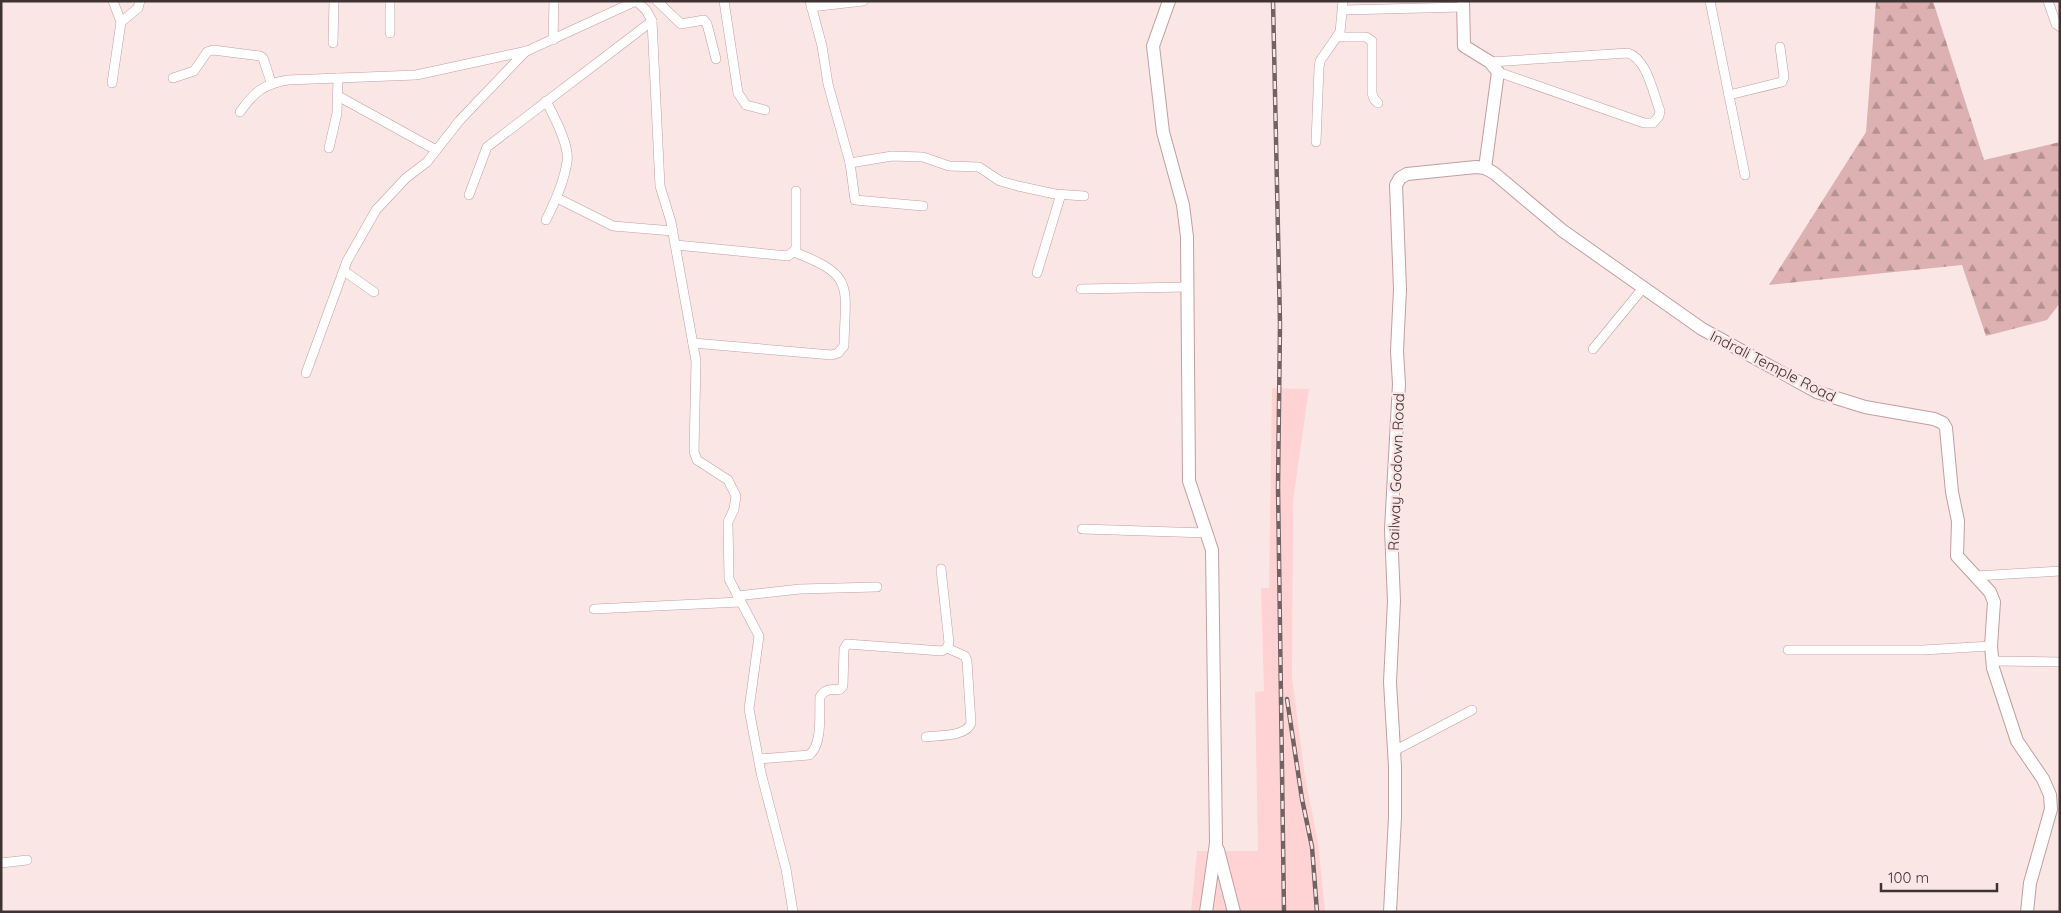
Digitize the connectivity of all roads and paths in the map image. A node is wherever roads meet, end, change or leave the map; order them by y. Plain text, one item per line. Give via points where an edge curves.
1 (113, 1) edge
2 (140, 1) edge
3 (334, 1) edge
4 (390, 1) edge
5 (554, 1) edge
6 (636, 1) edge
7 (657, 1) edge
8 (724, 1) edge
9 (863, 1) edge
10 (1169, 1) edge
11 (2048, 1) edge
12 (1713, 2) edge
13 (810, 4) edge
14 (1463, 4) edge
15 (1343, 6) edge
16 (652, 21) junction
17 (121, 22) junction
18 (2060, 27) edge
19 (390, 33) dead end
20 (1338, 37) junction
21 (552, 40) junction
22 (333, 43) dead end
23 (1780, 47) dead end
24 (527, 51) junction
25 (716, 59) dead end
26 (1494, 67) junction
27 (173, 78) dead end
28 (338, 78) junction
29 (271, 82) junction
30 (112, 83) dead end
31 (1729, 94) junction
32 (338, 96) junction
33 (546, 101) junction
34 (1378, 103) dead end
35 (765, 110) dead end
36 (240, 112) dead end
37 (1316, 142) dead end
38 (329, 148) dead end
39 (436, 150) junction
40 (850, 163) junction
41 (1485, 168) junction
42 (1745, 175) dead end
43 (796, 191) dead end
44 (1061, 194) junction
45 (469, 195) dead end
46 (1084, 196) dead end
47 (557, 198) junction
48 (923, 206) dead end
49 (546, 220) dead end
50 (673, 231) junction
51 (676, 245) junction
52 (794, 252) junction
53 (344, 271) junction
54 (1037, 273) dead end
55 (1187, 287) junction
56 (1643, 288) junction
57 (1081, 290) dead end
58 (374, 292) dead end
59 (693, 343) junction
60 (1593, 349) dead end
61 (306, 373) dead end
62 (1082, 529) dead end
63 (1207, 533) junction
64 (941, 569) dead end
65 (2060, 572) edge
66 (1976, 576) junction
67 (876, 587) dead end
68 (738, 599) junction
69 (594, 608) dead end
70 (1991, 646) junction
71 (947, 648) junction
72 (1788, 650) dead end
73 (1992, 661) junction
74 (2060, 662) edge
75 (1472, 710) dead end
76 (926, 737) dead end
77 (1394, 751) junction
78 (759, 759) junction
79 (1216, 843) junction
80 (27, 860) dead end
81 (1, 863) edge
82 (792, 912) edge
83 (1206, 912) edge
84 (1234, 912) edge
85 (1390, 912) edge
86 (2026, 912) edge

1 - 17 street
2 - 17 street via 138,8
3 - 22 street
4 - 19 street
5 - 21 street
6 - 16 street
6 - 21 street
7 - 25 street via 681,24 704,20
8 - 35 street via 738,93 746,105
9 - 13 street
10 - 55 street via 1153,46 1163,132 1183,204
11 - 18 street
12 - 31 street
13 - 40 street
14 - 15 street
14 - 26 street via 1464,46
15 - 20 street
16 - 33 street
16 - 50 street via 660,186
17 - 30 street
20 - 34 street via 1366,37 1372,41 1372,93
20 - 37 street via 1320,61
21 - 24 street
23 - 31 street via 1782,82
24 - 28 street via 416,76
24 - 39 street via 460,120
26 - 26 street via 1628,53 1642,62 1659,116 1653,123 1644,123
26 - 41 street
27 - 29 street via 194,71 206,52 213,50 260,56
28 - 29 street
28 - 32 street
29 - 36 street via 250,98
31 - 42 street
32 - 38 street
32 - 39 street
33 - 45 street via 487,147
33 - 47 street via 562,133 568,161
39 - 53 street via 376,210
40 - 44 street via 892,156 923,157 949,166 979,167 1000,181
40 - 48 street via 855,200
41 - 56 street, Indrali Temple Road via 1563,231
41 - 77 street, Railway Godown Road via 1407,174 1396,185 1400,289 1399,384 1391,530 1394,600 1390,682
43 - 52 street
44 - 46 street
44 - 54 street
47 - 49 street
47 - 50 street via 613,226
50 - 51 street
51 - 52 street via 788,256
51 - 59 street
52 - 59 street via 830,268 838,274 845,289 844,346 838,353
53 - 58 street
53 - 61 street
55 - 57 street
55 - 63 street via 1189,481
56 - 60 street
56 - 66 street, Indrali Temple Road via 1702,329 1817,392 1865,407 1943,423 1958,521 1957,556
59 - 68 street via 696,362 694,452 698,460 728,480 736,496 728,522 728,539 729,579
62 - 63 street
63 - 79 street via 1212,550
64 - 71 street
65 - 66 street
66 - 70 street, Indrali Temple Road via 1994,602
67 - 68 street via 800,589
68 - 69 street
68 - 78 street via 759,636 749,709
70 - 72 street via 1923,650
70 - 73 street, Indrali Temple Road
71 - 76 street via 965,656 967,661 971,724 964,732
71 - 78 street via 942,651 847,644 844,649 843,686 839,690 829,689 820,697 818,744 814,752
73 - 74 street
73 - 86 street, Indrali Temple Road via 2017,741 2043,778 2050,795 2051,810 2030,882
75 - 77 street
77 - 85 street, Railway Godown Road via 1395,817
78 - 82 street via 786,869
79 - 83 street
79 - 84 street
80 - 81 street

